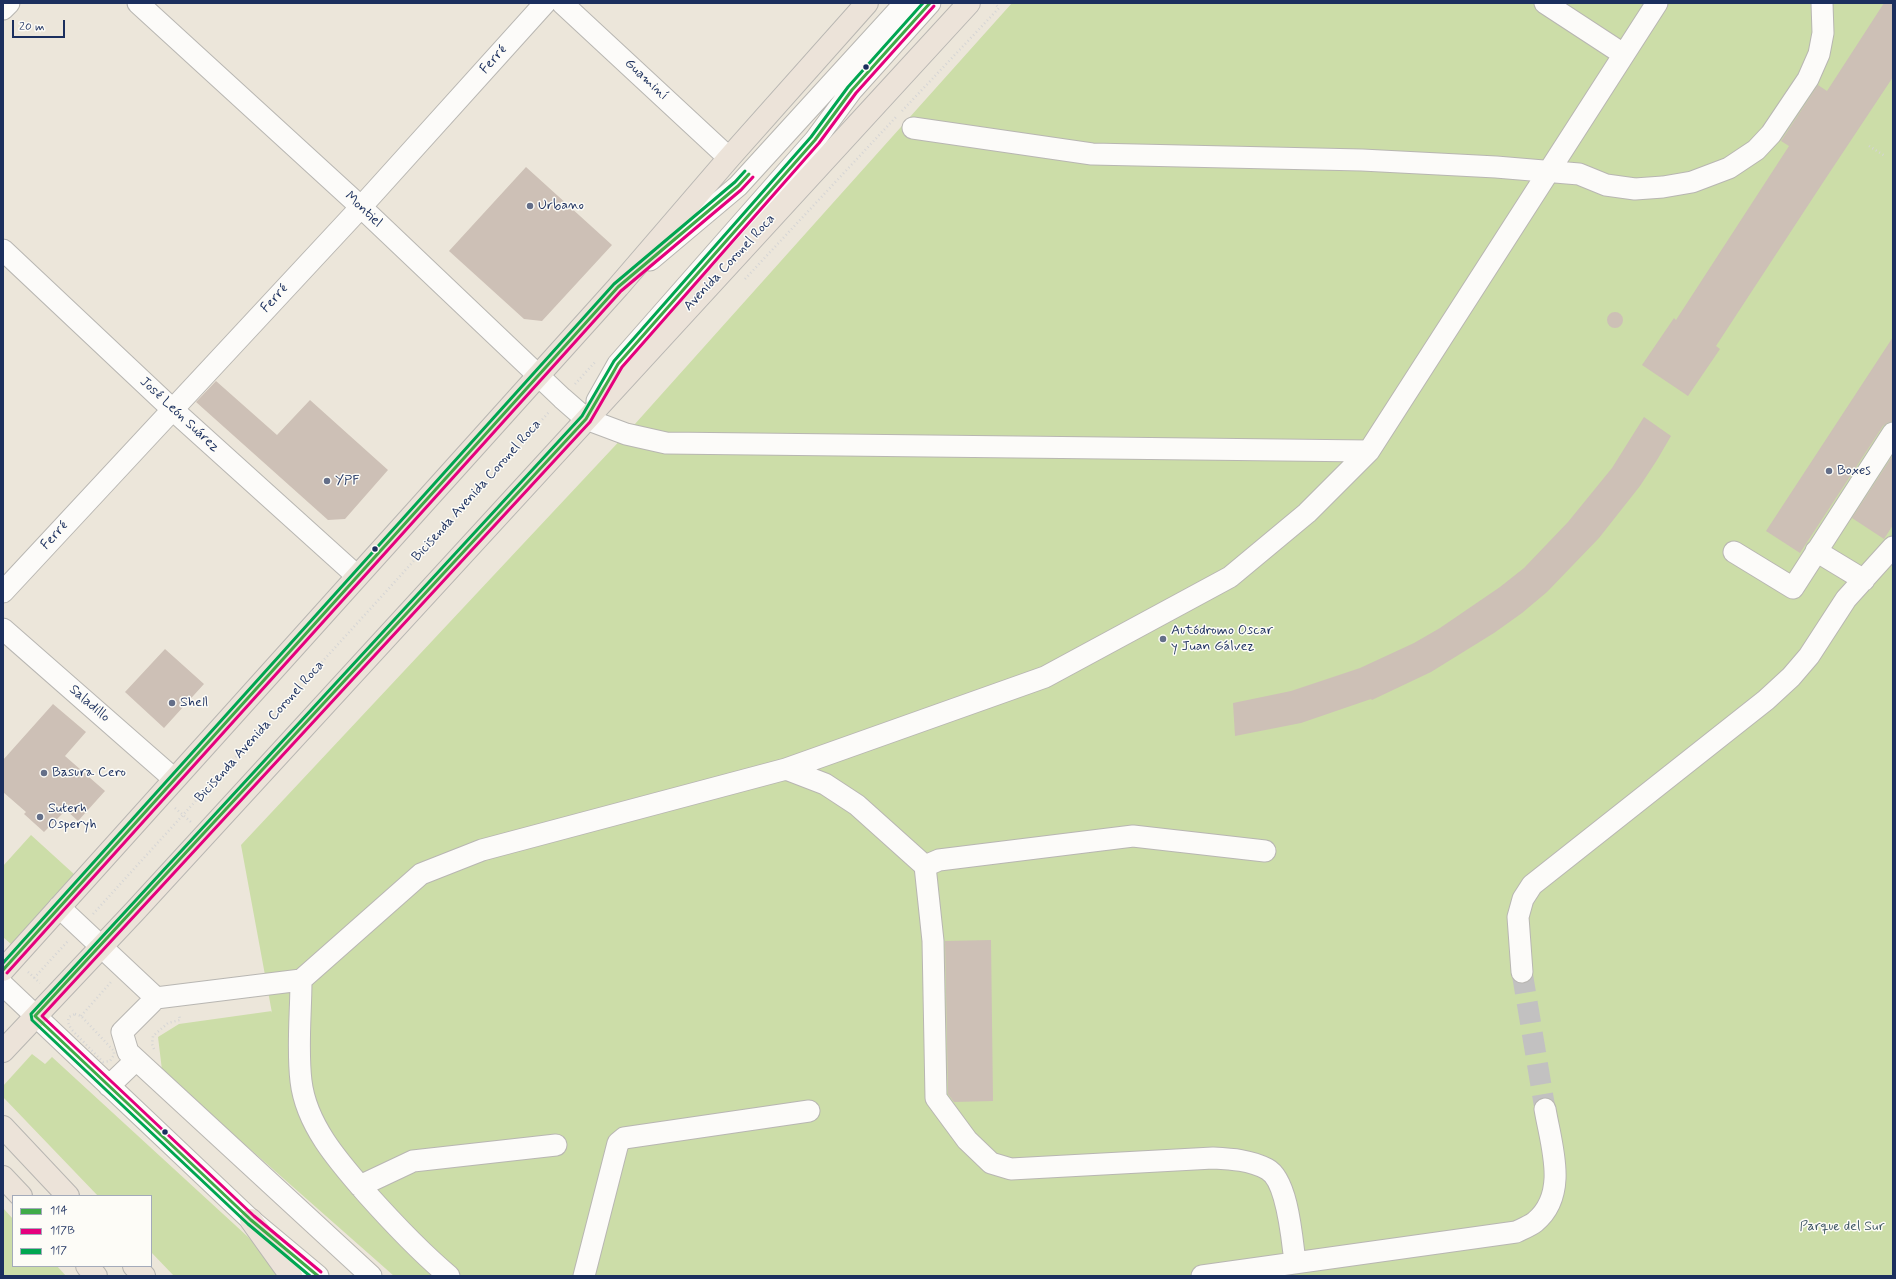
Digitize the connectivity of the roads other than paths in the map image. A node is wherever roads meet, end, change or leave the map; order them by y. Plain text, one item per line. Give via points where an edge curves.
1 (9, 3) edge
2 (138, 3) edge
3 (545, 3) edge
4 (562, 3) edge
5 (867, 3) edge
6 (905, 3) edge
7 (930, 3) edge
8 (968, 3) edge
9 (1545, 3) edge
10 (1657, 3) edge
11 (1822, 3) edge
12 (3, 9) edge
13 (1623, 54) junction
14 (913, 128) dead end
15 (729, 158) junction
16 (1550, 171) junction
17 (361, 207) junction
18 (3, 250) edge
19 (618, 287) junction
20 (537, 376) junction
21 (172, 410) junction
22 (586, 419) junction
23 (1893, 433) edge
24 (1369, 452) junction
25 (1893, 547) edge
26 (1816, 550) junction
27 (1734, 552) dead end
28 (357, 576) junction
29 (1864, 580) junction
30 (3, 592) edge
31 (3, 629) edge
32 (786, 769) junction
33 (174, 779) junction
34 (1265, 851) dead end
35 (925, 866) junction
36 (59, 908) junction
37 (101, 946) junction
38 (3, 970) edge
39 (1522, 972) tunnel mouth
40 (301, 980) junction
41 (3, 985) edge
42 (156, 998) junction
43 (35, 1016) junction
44 (3, 1051) edge
45 (136, 1060) junction
46 (109, 1086) junction
47 (1545, 1109) tunnel mouth
48 (809, 1111) dead end
49 (3, 1127) edge
50 (556, 1145) dead end
51 (3, 1177) edge
52 (360, 1186) junction
53 (20, 1195) edge
54 (67, 1195) edge
55 (251, 1220) junction
56 (1295, 1262) junction
57 (88, 1267) edge
58 (135, 1267) edge
59 (96, 1276) edge
60 (144, 1276) edge
61 (291, 1276) edge
62 (318, 1276) edge
63 (372, 1276) edge
64 (449, 1276) edge
65 (584, 1276) edge
66 (1202, 1276) edge

1 - 12 street
2 - 17 street, Montiel
3 - 17 street, Ferré
4 - 15 street, Guaminí
5 - 15 main road
6 - 19 street via 738,186
7 - 22 street via 852,90 815,140 618,364
8 - 22 main road, Avenida Coronel Roca
9 - 13 street
10 - 13 street
11 - 16 street via 1823,33 1819,54 1808,80 1771,134 1756,150 1729,168 1692,182 1635,189 1606,185 1579,174
13 - 16 street
14 - 16 street via 1092,154 1362,160
15 - 19 main road
16 - 24 street
17 - 20 street, Montiel
17 - 21 street, Ferré
18 - 21 street, José León Suárez
19 - 20 main road
20 - 22 street, Montiel
20 - 28 main road
21 - 28 street, José León Suárez
21 - 30 street, Ferré
22 - 24 street via 626,434 666,443
22 - 37 main road, Avenida Coronel Roca
23 - 26 street
24 - 32 street via 1307,513 1230,577 1045,676
25 - 29 street
26 - 27 street via 1793,588
26 - 29 street
28 - 33 main road
29 - 39 street via 1846,599 1809,656 1766,700 1532,885 1523,900 1518,917
31 - 33 street, Saladillo
32 - 35 street via 824,784 857,805
32 - 40 street via 482,850 421,874
33 - 36 main road
34 - 35 street via 1134,836 939,860
35 - 56 street via 933,941 936,1098 967,1140 991,1163 1011,1169 1213,1158 1244,1160 1269,1170 1280,1185 1286,1201
36 - 37 street
36 - 38 main road
37 - 42 street
37 - 43 main road, Avenida Coronel Roca
40 - 42 street
40 - 52 street via 301,1081 306,1104 336,1158
41 - 43 street
42 - 45 street via 122,1032 128,1052
43 - 44 main road, Avenida Coronel Roca
43 - 46 street
45 - 46 street
45 - 63 street
46 - 55 street
47 - 56 street via 1556,1173 1554,1190 1548,1206 1535,1222 1516,1232
48 - 65 street via 624,1138 618,1143
49 - 54 main road
50 - 52 street via 413,1162
51 - 53 main road
52 - 64 street via 395,1226
55 - 61 main road
55 - 62 street
56 - 66 street
57 - 59 main road
58 - 60 main road

